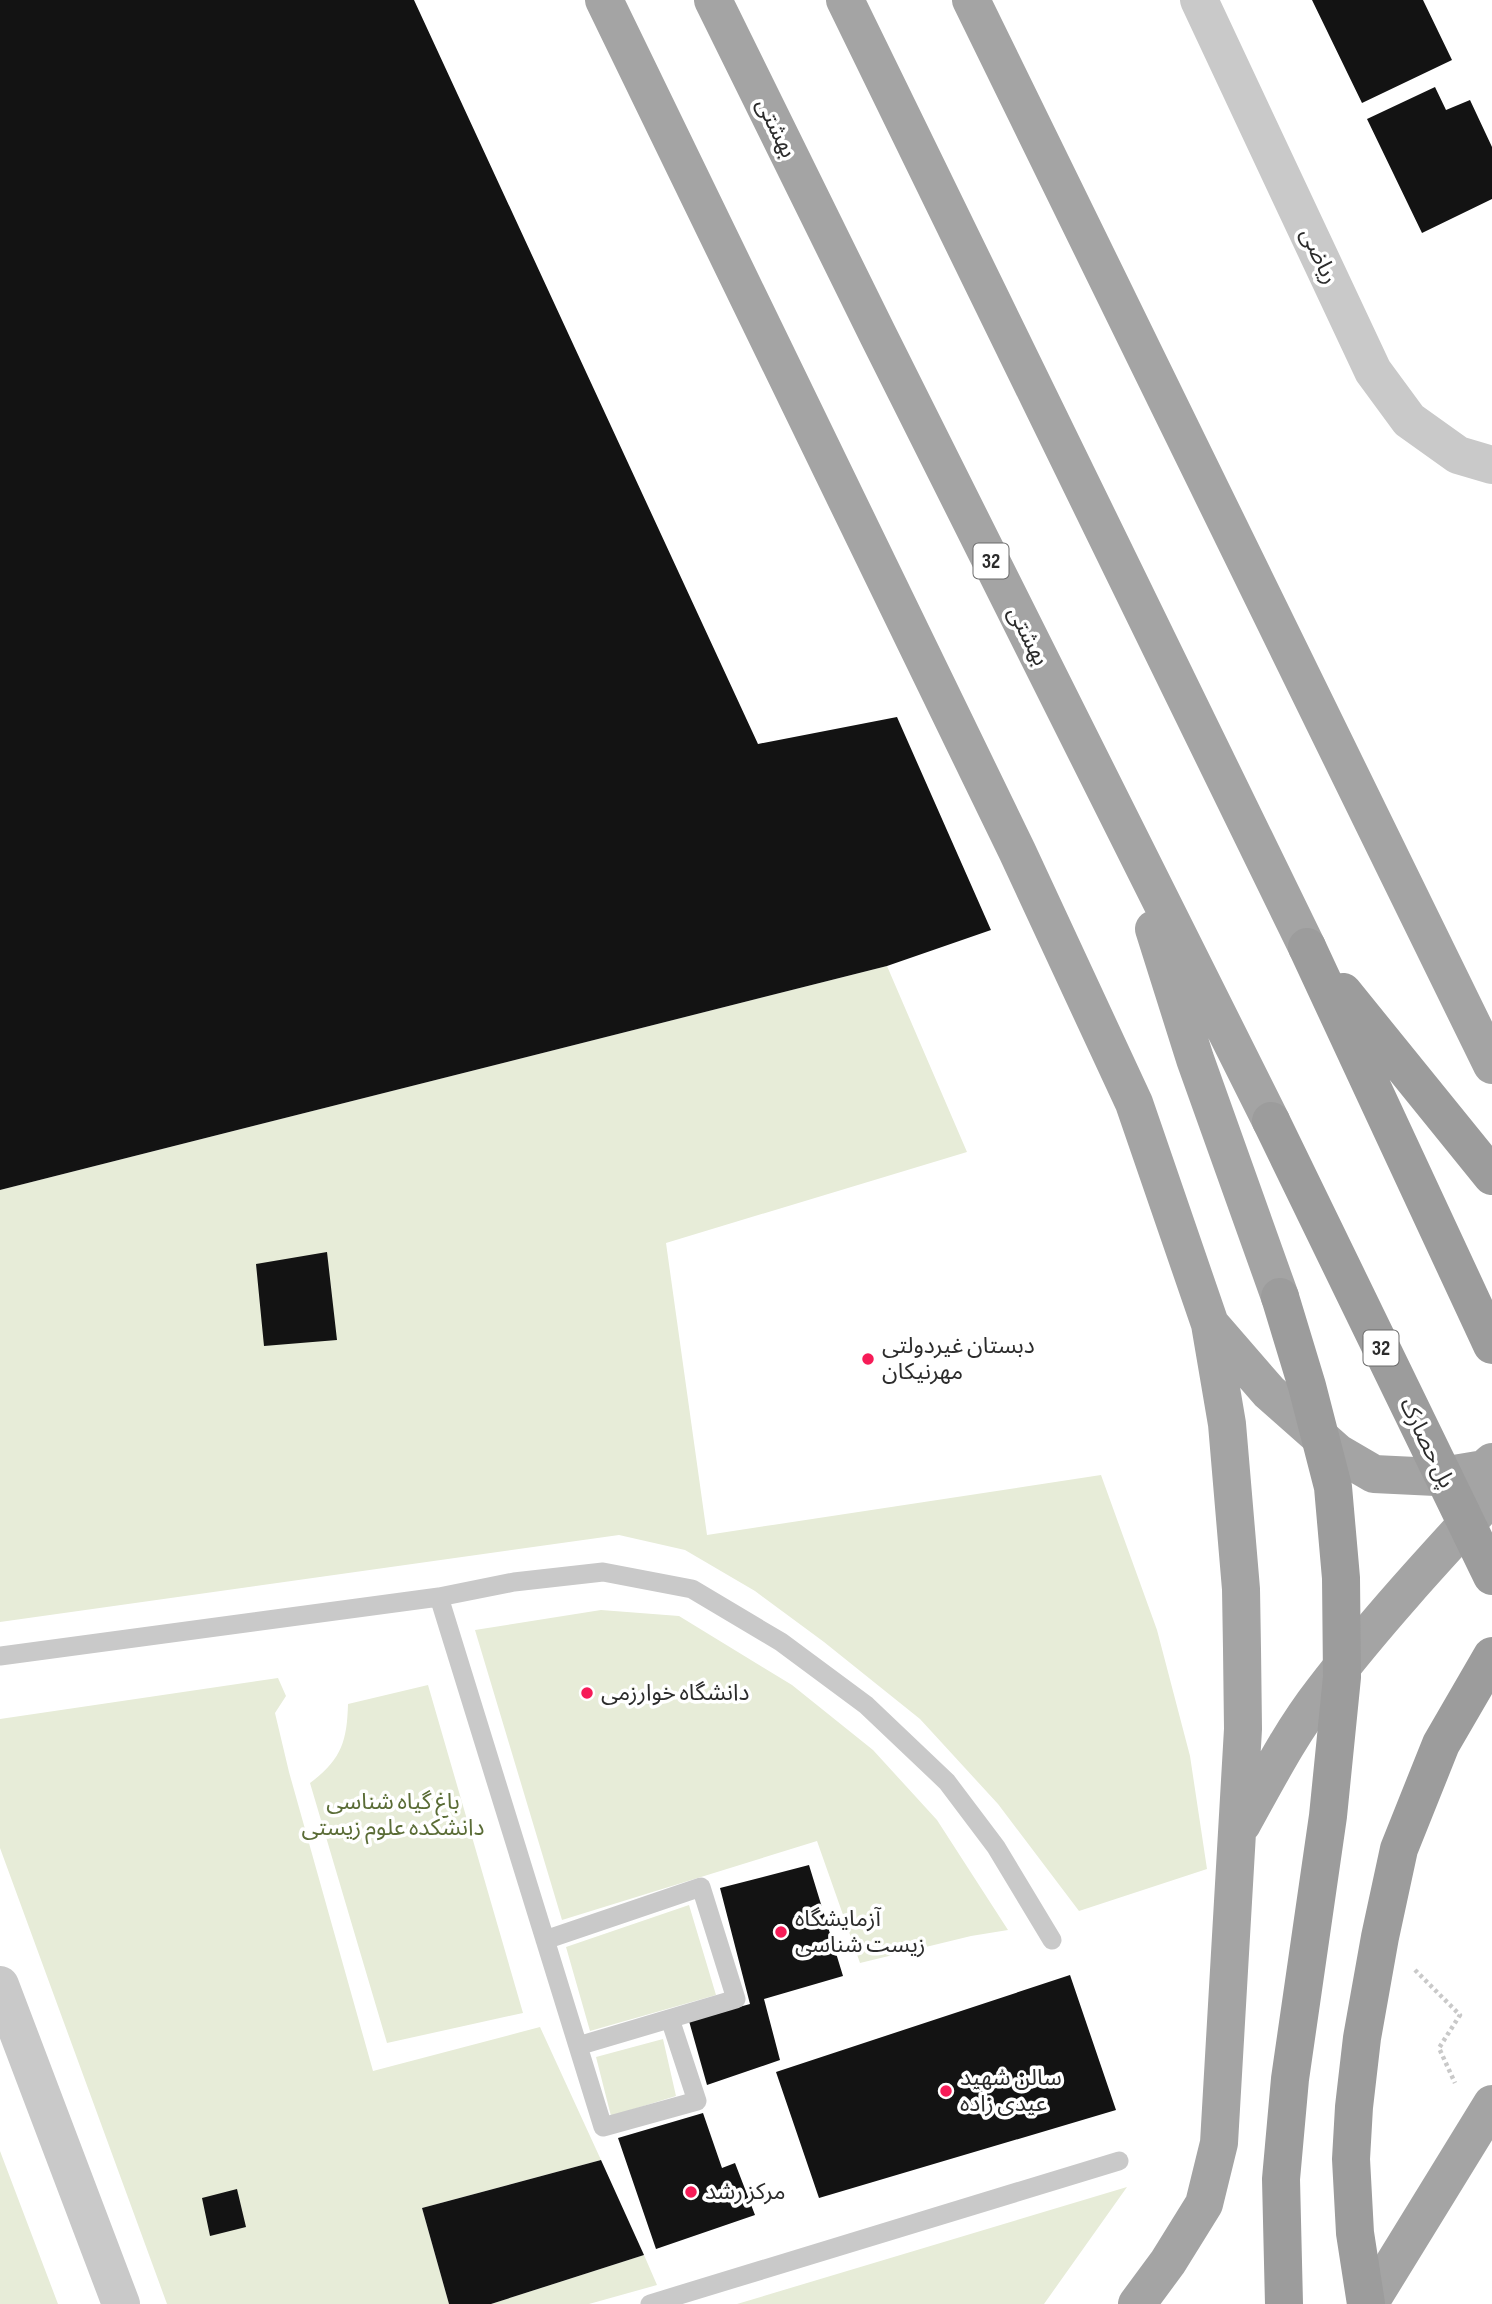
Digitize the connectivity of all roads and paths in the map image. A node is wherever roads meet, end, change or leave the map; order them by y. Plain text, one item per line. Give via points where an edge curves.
1 (604, 0) edge
2 (713, 0) edge
3 (845, 0) edge
4 (971, 0) edge
5 (1199, 0) edge
6 (1492, 465) edge
7 (1119, 817) junction
8 (1307, 947) junction
9 (1492, 1065) edge
10 (1271, 1121) joint
11 (1492, 1176) edge
12 (1280, 1297) joint
13 (1210, 1324) junction
14 (1492, 1345) edge
15 (1492, 1462) edge
16 (1492, 1496) edge
17 (1492, 1576) edge
18 (439, 1597) junction
19 (0, 1656) edge
20 (1492, 1656) edge
21 (1238, 1831) junction
22 (1380, 1937) junction
23 (545, 1940) junction
24 (1052, 1940) dead end
25 (0, 1985) edge
26 (670, 2020) junction
27 (578, 2046) junction
28 (1476, 2099) edge
29 (1119, 2161) dead end
30 (121, 2304) edge
31 (650, 2304) edge
32 (1137, 2304) edge
33 (1284, 2304) edge
34 (1367, 2304) edge

1 - 13 main road via 1017,851 1134,1103
2 - 7 main road, بهشتى / 32
3 - 8 main road
4 - 9 main road
5 - 6 street, ریاضی via 1373,371 1409,420 1458,454
7 - 10 main road, بهشتى / 32
7 - 12 main road via 1195,1059
8 - 11 highway
8 - 14 highway
10 - 17 highway, پل حصارک / 32
12 - 33 highway via 1333,1487 1342,1664 1328,1816 1290,2079 1281,2179
13 - 15 main road via 1269,1392 1338,1453 1374,1474 1436,1477 1484,1469
13 - 21 main road via 1227,1424 1241,1590 1243,1729
16 - 21 main road via 1323,1691 1285,1746
18 - 19 lane
18 - 23 lane
18 - 24 lane via 514,1582 603,1572 692,1589 781,1642 866,1705 947,1782 996,1847
20 - 22 highway via 1440,1744 1399,1849
21 - 32 main road via 1220,2143 1204,2204
22 - 28 path via 1460,2014 1439,2048
22 - 34 highway via 1362,2038 1351,2159 1355,2233
23 - 26 lane via 701,1887 736,1999
23 - 27 lane
25 - 30 street
26 - 27 lane
26 - 27 lane via 696,2101 603,2127
28 - 34 main road
29 - 31 lane

